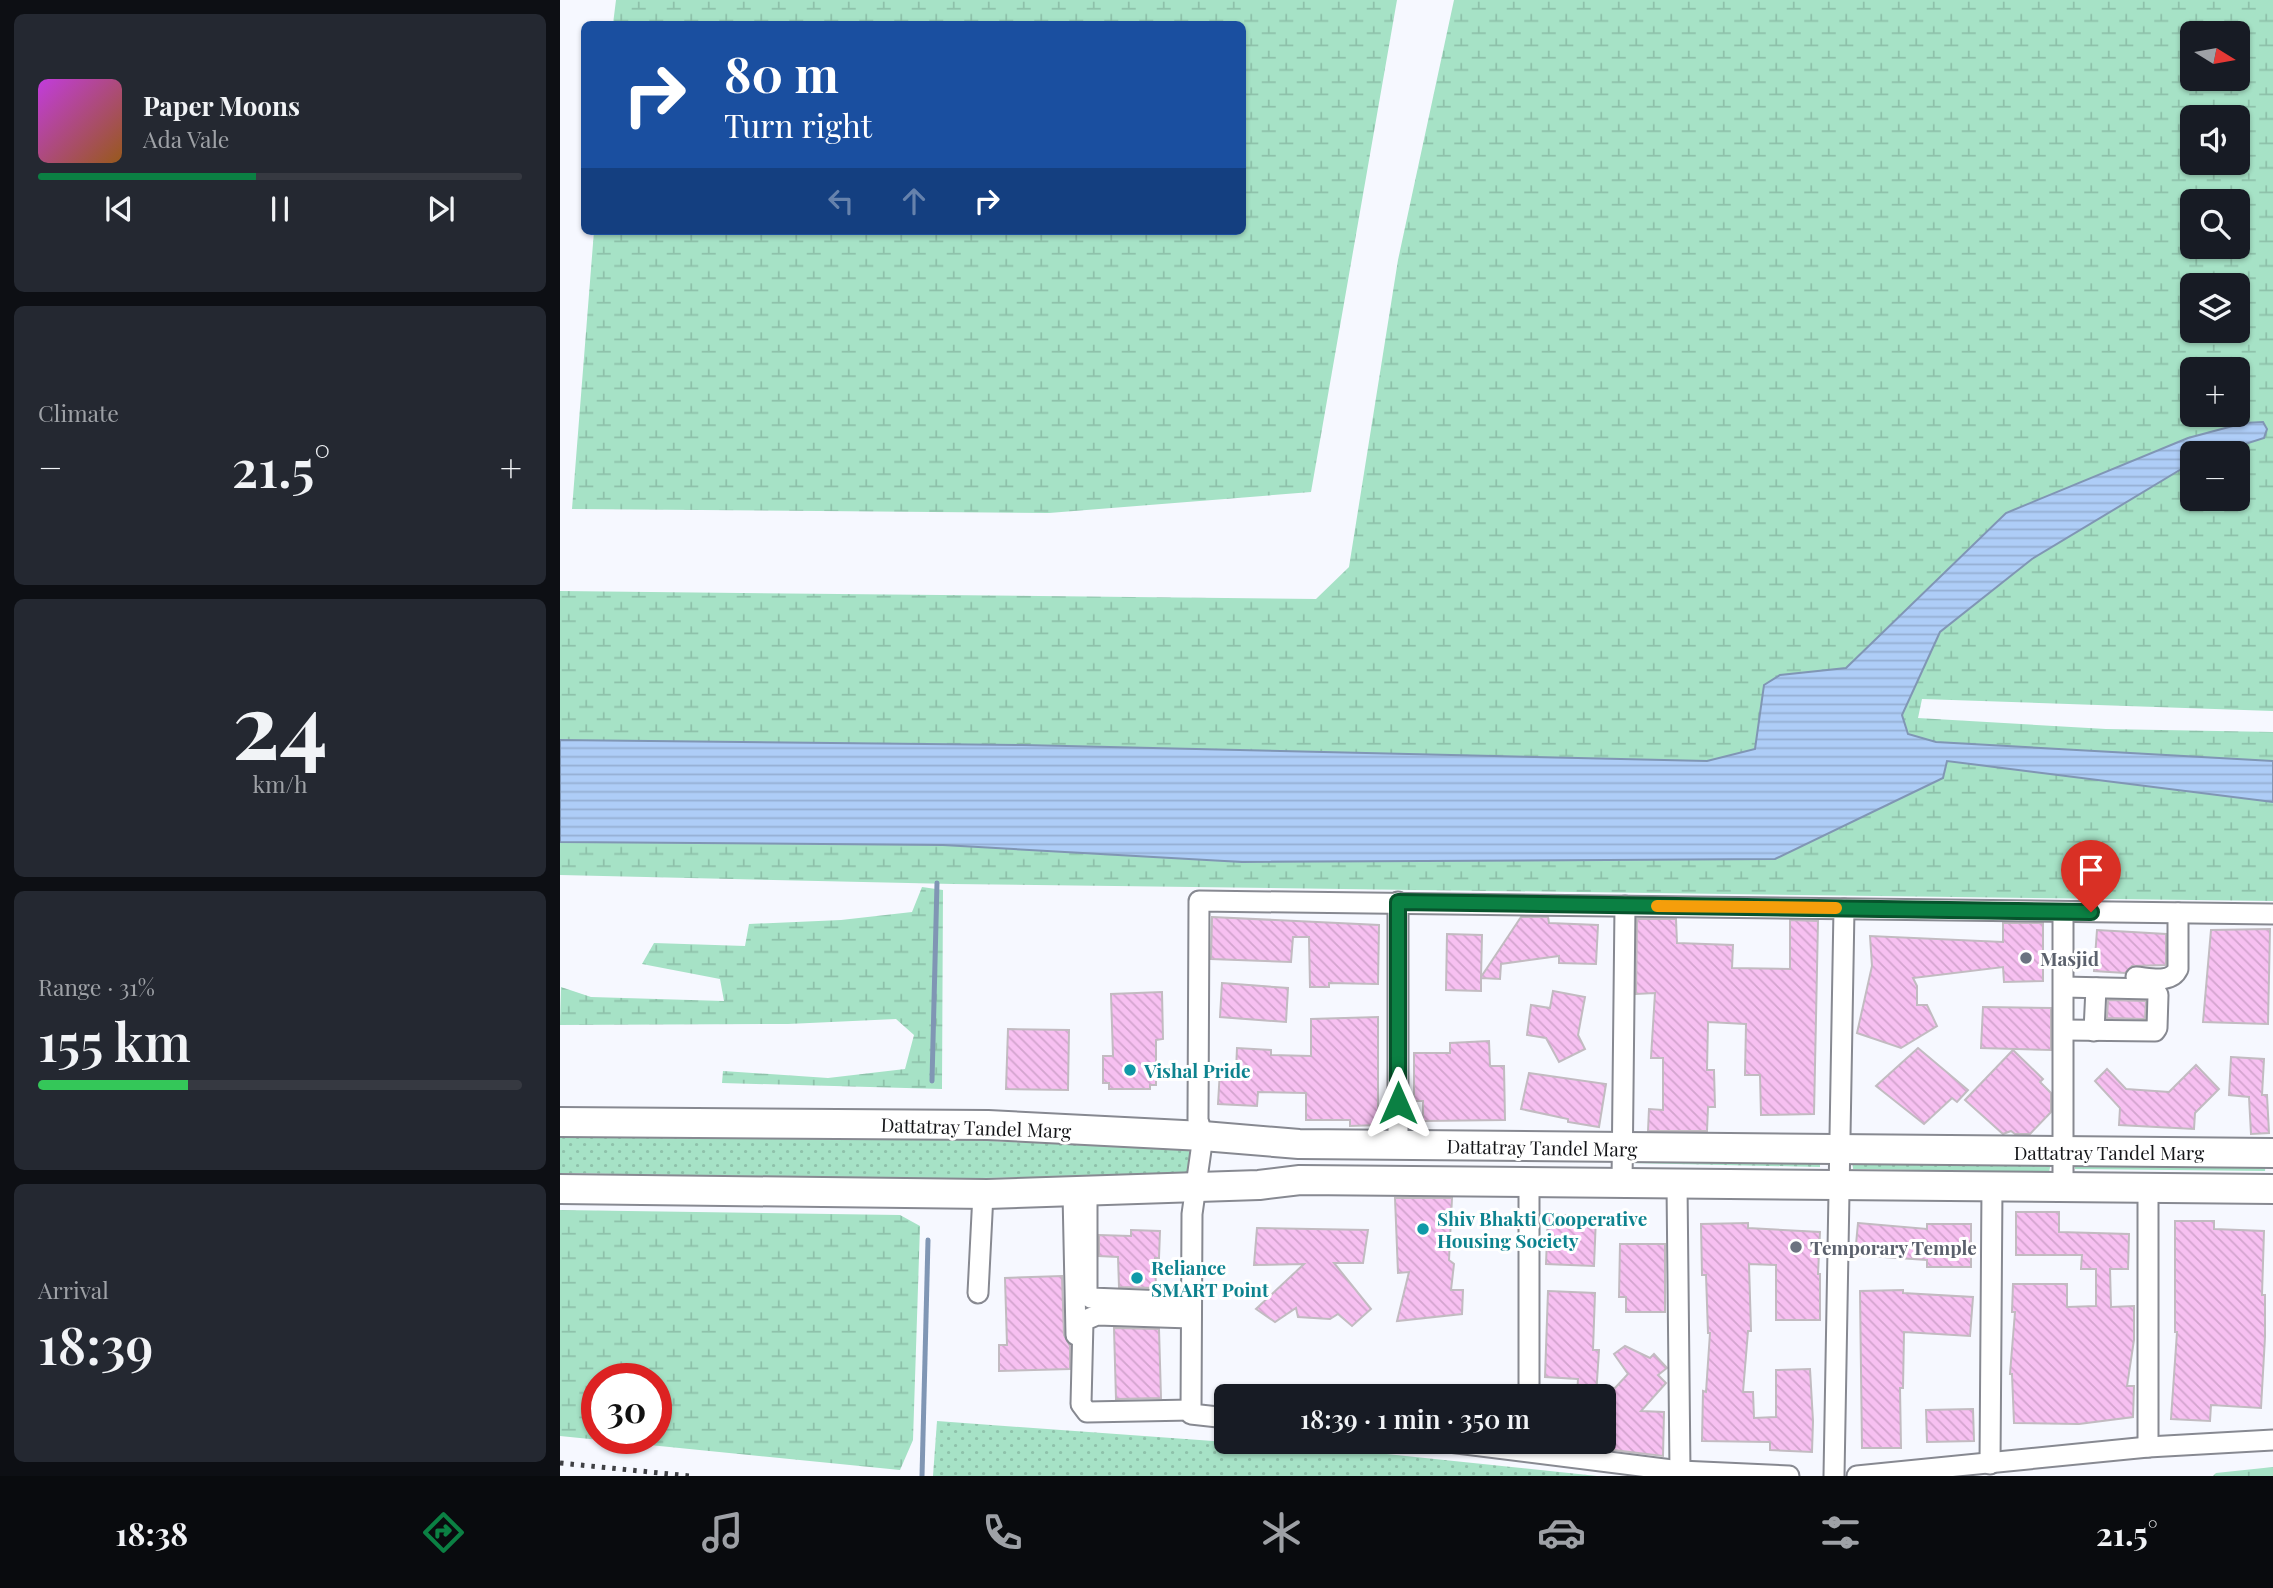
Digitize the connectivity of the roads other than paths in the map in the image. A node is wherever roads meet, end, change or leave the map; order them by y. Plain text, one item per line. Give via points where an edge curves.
1 (1398, 902) junction
2 (1625, 906) junction
3 (1844, 909) junction
4 (2063, 912) junction
5 (2178, 913) junction
6 (2273, 914) edge
7 (2064, 981) junction
8 (2096, 988) junction
9 (2064, 1030) junction
10 (2094, 1031) junction
11 (560, 1122) edge
12 (1203, 1136) junction
13 (1398, 1145) junction
14 (1622, 1147) junction
15 (1841, 1149) junction
16 (2063, 1152) junction
17 (2273, 1153) edge
18 (1529, 1182) junction
19 (1622, 1183) junction
20 (1677, 1184) junction
21 (1841, 1185) junction
22 (1197, 1186) junction
23 (1993, 1187) junction
24 (2063, 1188) junction
25 (2148, 1188) junction
26 (560, 1189) edge
27 (2273, 1189) edge
28 (1080, 1192) junction
29 (983, 1194) junction
30 (978, 1293) dead end
31 (1191, 1310) junction
32 (1076, 1341) dead end
33 (1529, 1384) edge
34 (1191, 1410) junction
35 (1214, 1417) edge
36 (2273, 1440) edge
37 (2148, 1447) junction
38 (1577, 1454) edge
39 (1990, 1464) junction
40 (1680, 1471) junction
41 (1788, 1476) edge
42 (1834, 1476) edge
43 (1857, 1476) edge

1 - 2 street
1 - 12 street via 1199,901 1198,1120
1 - 13 street
2 - 3 street
2 - 14 street
3 - 4 street
3 - 15 street
4 - 5 street
4 - 7 street
5 - 6 street
5 - 7 street via 2175,976
7 - 8 street
7 - 9 street
8 - 10 street
8 - 10 street via 2155,990 2157,1028 2150,1032
9 - 10 street
9 - 16 street
11 - 12 main road, Dattatray Tandel Marg via 988,1125
12 - 13 main road, Dattatray Tandel Marg via 1299,1144
12 - 22 street
13 - 14 main road, Dattatray Tandel Marg
14 - 15 main road, Dattatray Tandel Marg
14 - 19 street
15 - 16 main road, Dattatray Tandel Marg
15 - 21 street
16 - 17 main road, Dattatray Tandel Marg
16 - 24 street
18 - 19 main road, Dattatray Tandel Marg
18 - 22 main road, Dattatray Tandel Marg via 1300,1180
18 - 33 street
19 - 20 main road, Dattatray Tandel Marg
20 - 21 main road, Dattatray Tandel Marg
20 - 40 street
21 - 23 main road, Dattatray Tandel Marg
21 - 42 street
22 - 28 main road, Dattatray Tandel Marg
22 - 31 street via 1192,1214
23 - 24 main road, Dattatray Tandel Marg
23 - 39 street
24 - 25 main road, Dattatray Tandel Marg
25 - 27 main road, Dattatray Tandel Marg
25 - 37 street
26 - 29 main road, Dattatray Tandel Marg
28 - 29 main road, Dattatray Tandel Marg
28 - 31 street via 1091,1298
28 - 32 street
29 - 30 street
31 - 34 street
31 - 34 street via 1097,1315 1083,1321 1080,1404 1087,1412
34 - 35 street via 1191,1414
36 - 37 street
37 - 39 street
38 - 40 street
39 - 43 street
40 - 41 street

